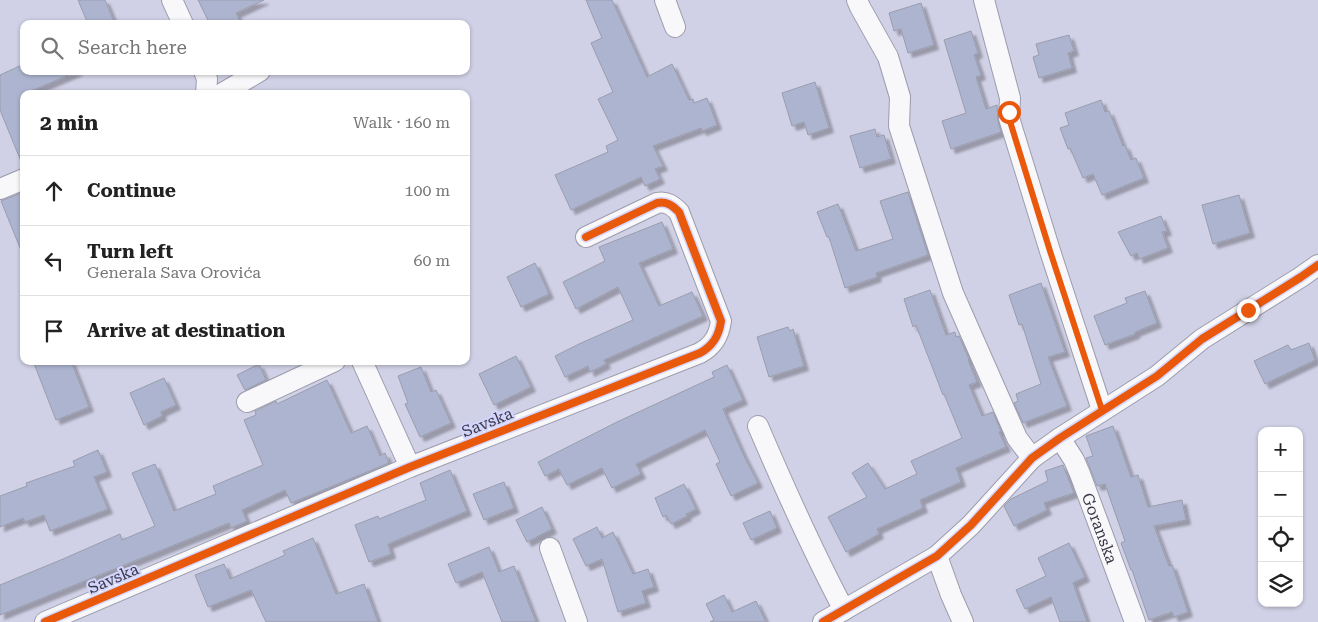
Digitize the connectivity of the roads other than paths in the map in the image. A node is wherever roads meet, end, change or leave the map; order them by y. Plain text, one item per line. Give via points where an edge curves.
1 (172, 0) edge
2 (666, 0) edge
3 (857, 0) edge
4 (984, 0) edge
5 (181, 20) edge
6 (675, 27) dead end
7 (206, 75) edge
8 (253, 75) edge
9 (206, 90) edge
10 (228, 90) edge
11 (20, 181) edge
12 (0, 189) edge
13 (586, 237) dead end
14 (1318, 265) edge
15 (327, 365) edge
16 (364, 365) edge
17 (248, 402) dead end
18 (1102, 410) junction
19 (758, 426) dead end
20 (1060, 438) junction
21 (1032, 458) junction
22 (410, 467) junction
23 (550, 548) dead end
24 (937, 556) junction
25 (844, 610) junction
26 (45, 622) edge
27 (577, 622) edge
28 (823, 622) edge
29 (963, 622) edge
30 (1135, 622) edge

1 - 5 street
2 - 6 street
3 - 21 street via 888,57 900,97 899,126 953,293 1017,438
4 - 18 street via 1010,98 1009,118
7 - 9 street
8 - 10 street
11 - 12 street
13 - 22 street, Savska via 657,202 673,206 721,322 713,343 700,353
14 - 18 street via 1202,339 1157,376
15 - 17 street
16 - 22 street
18 - 20 street
19 - 25 street via 820,565
20 - 21 street
20 - 30 street, Goranska via 1080,474
21 - 24 street via 971,525
22 - 26 street, Savska
23 - 27 street
24 - 25 street
24 - 29 street
25 - 28 street

